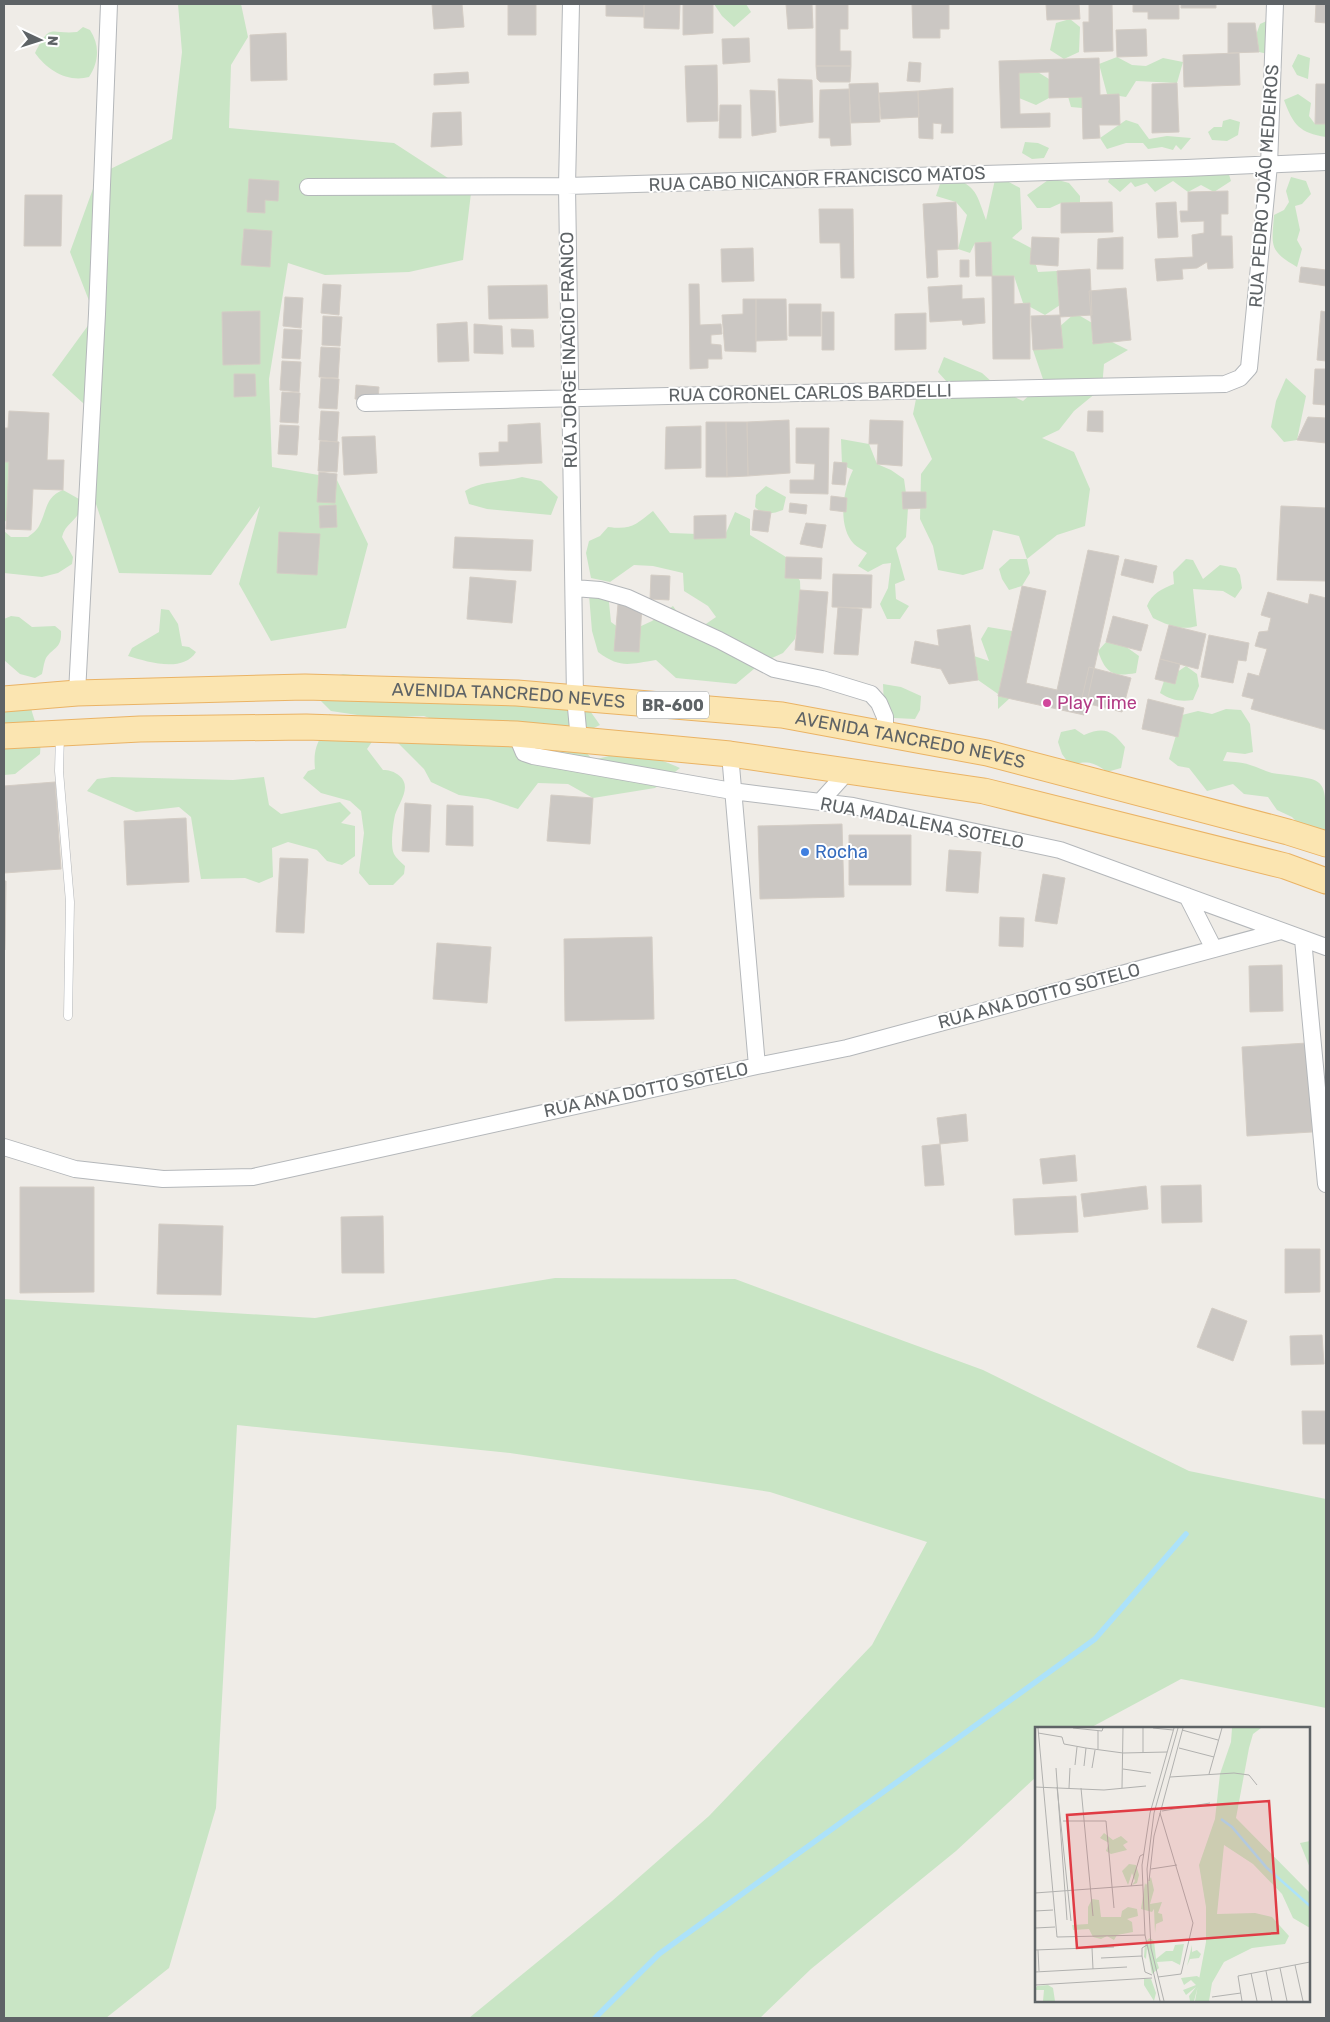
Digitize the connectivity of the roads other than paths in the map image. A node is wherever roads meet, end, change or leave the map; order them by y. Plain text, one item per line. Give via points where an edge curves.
1 (109, 4) edge
2 (571, 4) edge
3 (1274, 4) edge
4 (1326, 162) edge
5 (1268, 165) junction
6 (566, 186) junction
7 (308, 187) dead end
8 (1249, 368) joint
9 (570, 397) junction
10 (365, 403) dead end
11 (574, 588) junction
12 (77, 692) junction
13 (576, 697) junction
14 (4, 699) edge
15 (60, 733) junction
16 (516, 734) junction
17 (885, 734) junction
18 (4, 736) edge
19 (579, 740) junction
20 (730, 754) junction
21 (848, 771) junction
22 (732, 791) junction
23 (820, 802) junction
24 (1326, 844) edge
25 (1326, 881) edge
26 (1187, 896) junction
27 (1281, 931) junction
28 (1303, 939) junction
29 (1326, 947) edge
30 (1214, 949) junction
31 (68, 1016) dead end
32 (757, 1066) junction
33 (4, 1147) edge
34 (1326, 1184) edge

1 - 12 street
2 - 6 street, RUA JORGE INACIO FRANCO
3 - 5 street, RUA PEDRO JOÃO MEDEIROS
4 - 5 street, RUA CABO NICANOR FRANCISCO MATOS
5 - 6 street, RUA CABO NICANOR FRANCISCO MATOS
5 - 8 street, RUA PEDRO JOÃO MEDEIROS
6 - 7 street, RUA CABO NICANOR FRANCISCO MATOS
6 - 9 street, RUA JORGE INACIO FRANCO
8 - 9 street, RUA CORONEL CARLOS BARDELLI via 1240,378 1224,384
9 - 10 street, RUA CORONEL CARLOS BARDELLI
9 - 11 street, RUA JORGE INACIO FRANCO
11 - 13 street, RUA JORGE INACIO FRANCO
11 - 17 street via 600,590 628,598 774,669 871,694 880,703 885,717
12 - 13 main road, AVENIDA TANCREDO NEVES / BR-600 via 305,687
12 - 14 main road, AVENIDA TANCREDO NEVES / BR-600
13 - 17 main road, AVENIDA TANCREDO NEVES / BR-600 via 782,715
13 - 19 street, RUA JORGE INACIO FRANCO
15 - 16 main road, AVENIDA TANCREDO NEVES via 306,727
15 - 18 main road, AVENIDA TANCREDO NEVES
15 - 31 lane via 59,771 70,902
16 - 19 main road, AVENIDA TANCREDO NEVES
16 - 22 street, RUA MADALENA SOTELO via 524,753 533,756
17 - 24 main road, AVENIDA TANCREDO NEVES / BR-600 via 987,752
19 - 20 main road, AVENIDA TANCREDO NEVES
20 - 21 main road, AVENIDA TANCREDO NEVES
20 - 22 street
21 - 23 street
21 - 25 main road, AVENIDA TANCREDO NEVES via 984,791 1285,866
22 - 23 street, RUA MADALENA SOTELO
22 - 32 street
23 - 26 street, RUA MADALENA SOTELO via 853,806 1060,850
26 - 27 street, RUA MADALENA SOTELO
26 - 30 street
27 - 28 street, RUA MADALENA SOTELO
27 - 30 street, RUA ANA DOTTO SOTELO
28 - 29 street, RUA MADALENA SOTELO
28 - 34 street
30 - 32 street, RUA ANA DOTTO SOTELO via 847,1048
32 - 33 street, RUA ANA DOTTO SOTELO via 253,1177 163,1179 75,1169

